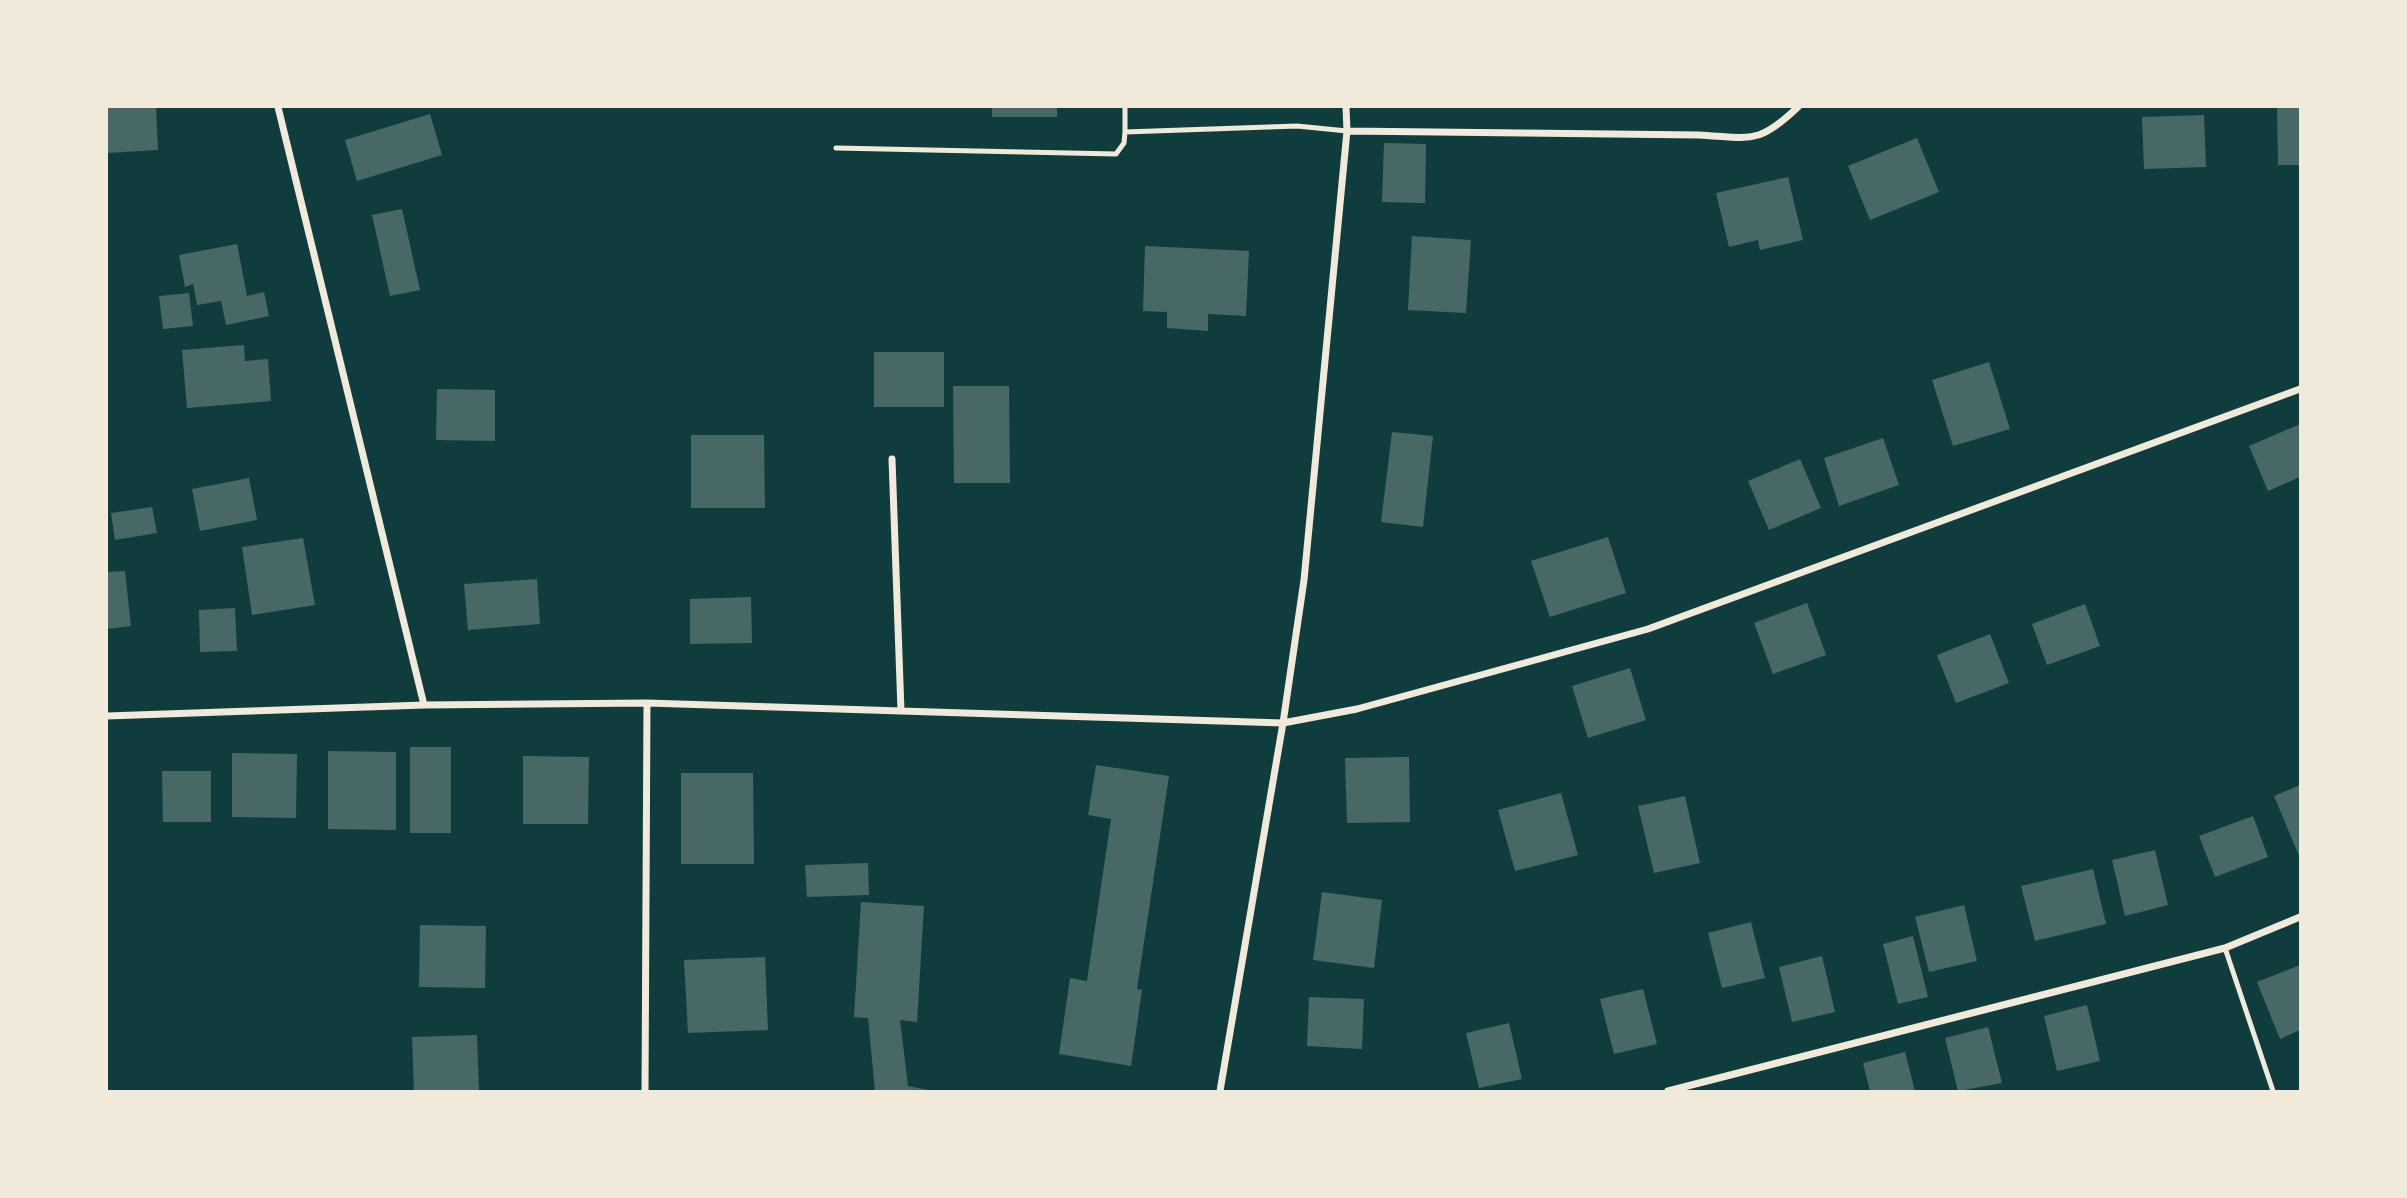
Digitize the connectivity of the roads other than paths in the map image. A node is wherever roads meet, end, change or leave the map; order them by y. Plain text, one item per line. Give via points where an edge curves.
1 (278, 107) edge
2 (1125, 107) edge
3 (1346, 107) edge
4 (1798, 107) edge
5 (1347, 131) junction
6 (1125, 132) junction
7 (836, 148) dead end
8 (2300, 390) edge
9 (892, 458) dead end
10 (647, 704) junction
11 (424, 705) junction
12 (901, 711) junction
13 (107, 716) edge
14 (1283, 723) junction
15 (2300, 917) edge
16 (2225, 948) junction
17 (645, 1091) edge
18 (1220, 1091) edge
19 (1668, 1091) edge
20 (2273, 1091) edge

1 - 11 street
2 - 6 lane
3 - 5 street
4 - 5 street via 1764,135 1751,138
5 - 6 lane via 1297,125
5 - 14 street via 1304,580
6 - 7 lane via 1116,154
8 - 14 street via 1648,629 1357,709
9 - 12 street
10 - 11 street
10 - 12 street
10 - 17 street
11 - 13 street
12 - 14 street
14 - 18 street
15 - 16 street
16 - 19 street
16 - 20 lane

